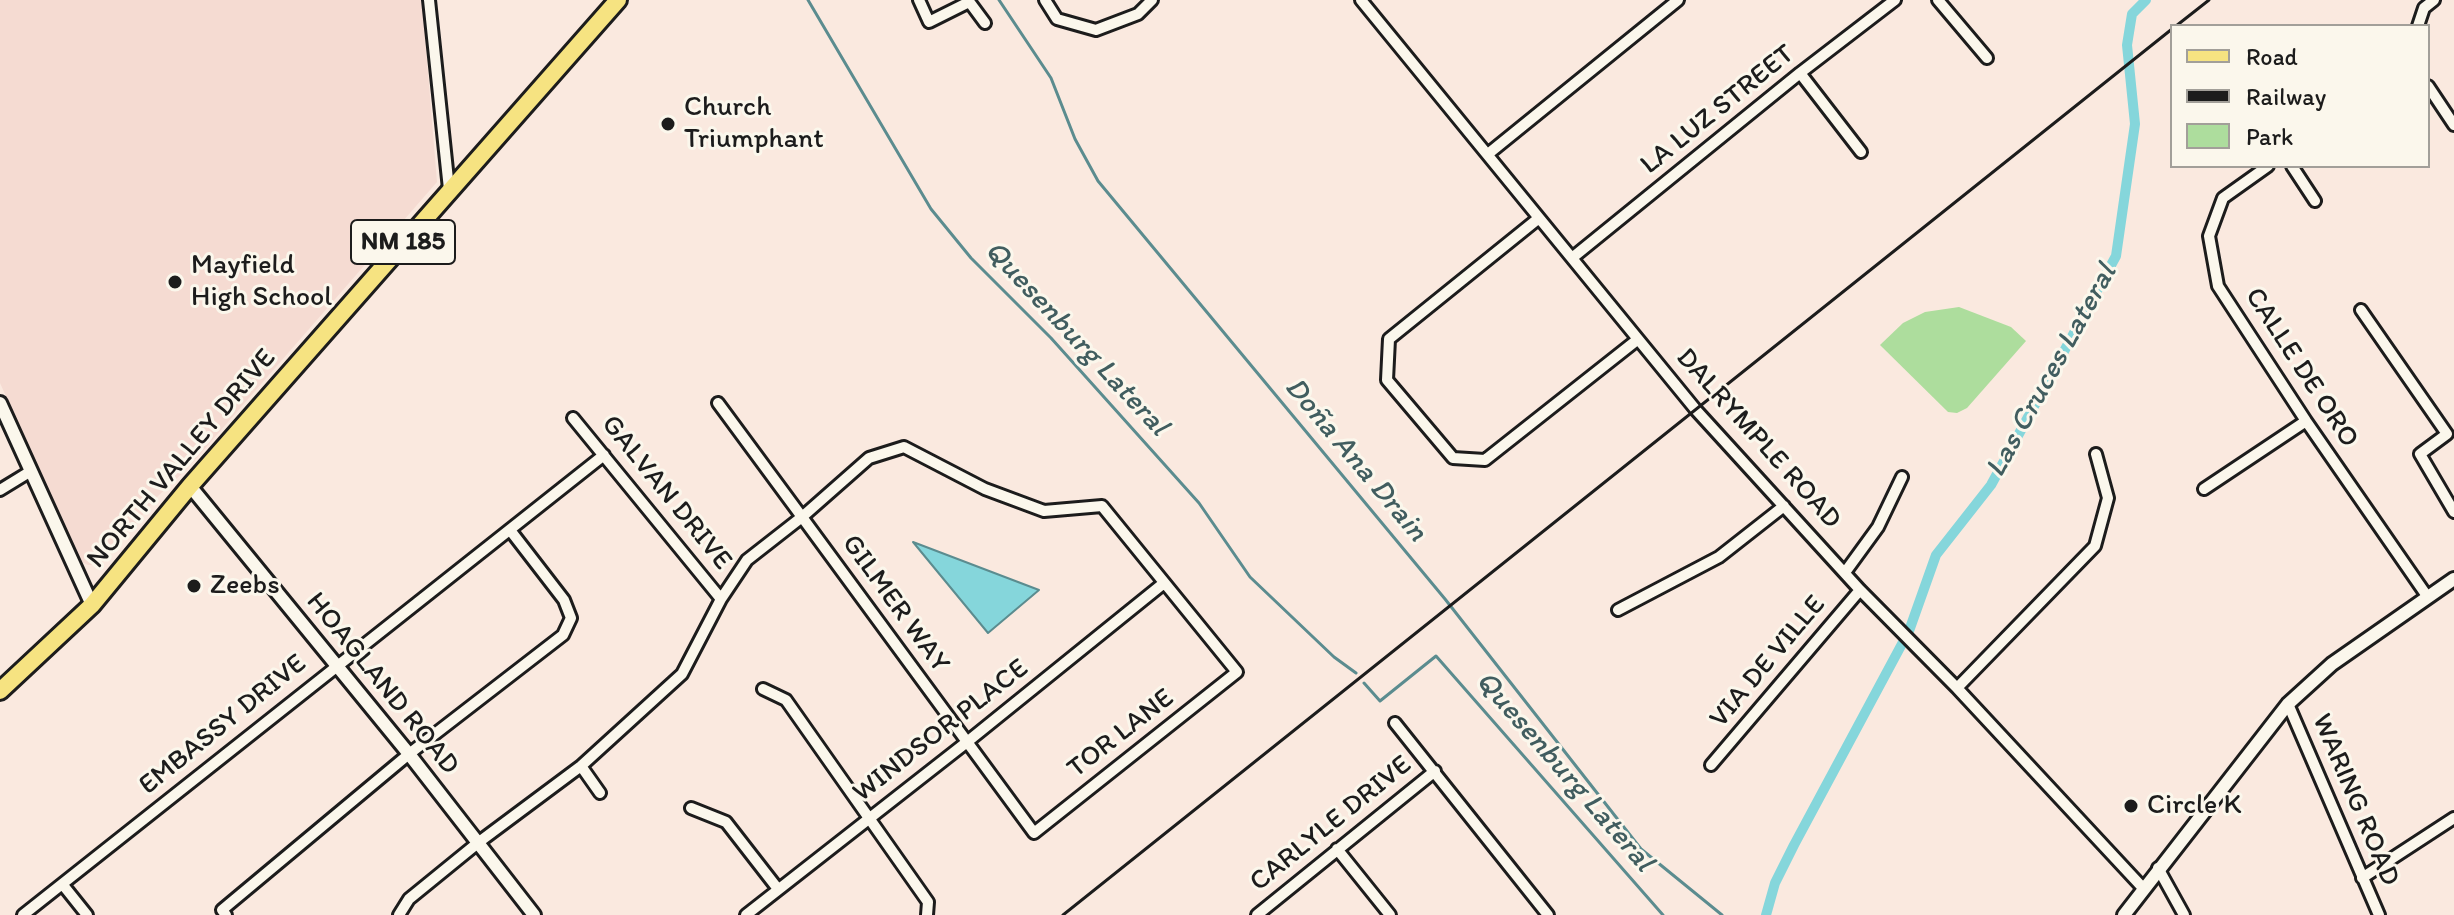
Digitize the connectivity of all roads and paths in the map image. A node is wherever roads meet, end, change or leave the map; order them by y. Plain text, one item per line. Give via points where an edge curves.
1 (429, 0) edge
2 (618, 0) edge
3 (919, 0) edge
4 (1045, 0) edge
5 (1152, 0) edge
6 (1361, 0) edge
7 (1678, 0) edge
8 (1895, 0) edge
9 (1938, 0) edge
10 (2434, 0) edge
11 (969, 1) edge
12 (985, 23) dead end
13 (2419, 24) edge
14 (1987, 58) dead end
15 (1800, 73) junction
16 (2430, 89) edge
17 (2454, 125) edge
18 (1861, 152) dead end
19 (1488, 154) junction
20 (2265, 168) edge
21 (2293, 168) edge
22 (449, 189) junction
23 (2315, 201) dead end
24 (1539, 218) junction
25 (1572, 258) junction
26 (2361, 310) dead end
27 (1637, 340) junction
28 (0, 403) edge
29 (718, 403) dead end
30 (573, 418) dead end
31 (2306, 421) junction
32 (2096, 454) dead end
33 (604, 455) junction
34 (31, 471) junction
35 (1902, 477) dead end
36 (190, 486) junction
37 (2204, 489) dead end
38 (0, 490) edge
39 (1784, 506) junction
40 (2454, 512) edge
41 (802, 517) junction
42 (510, 530) junction
43 (1846, 571) junction
44 (2454, 579) edge
45 (1164, 583) junction
46 (1860, 590) junction
47 (2427, 596) junction
48 (721, 599) junction
49 (92, 605) junction
50 (1618, 610) dead end
51 (336, 665) junction
52 (1957, 688) junction
53 (763, 689) dead end
54 (0, 691) edge
55 (2288, 704) junction
56 (1395, 723) dead end
57 (967, 742) junction
58 (409, 754) junction
59 (1711, 765) dead end
60 (581, 766) junction
61 (1435, 771) junction
62 (600, 793) dead end
63 (691, 808) dead end
64 (869, 817) junction
65 (2454, 818) edge
66 (1034, 833) joint
67 (479, 842) junction
68 (1337, 849) junction
69 (2158, 868) junction
70 (2362, 878) junction
71 (63, 885) junction
72 (2143, 888) junction
73 (778, 889) junction
74 (23, 915) edge
75 (87, 915) edge
76 (226, 915) edge
77 (399, 915) edge
78 (534, 915) edge
79 (746, 915) edge
80 (927, 915) edge
81 (1257, 915) edge
82 (1390, 915) edge
83 (1548, 915) edge
84 (2124, 915) edge
85 (2184, 915) edge
86 (2379, 915) edge

1 - 22 street
2 - 22 main road, NORTH VALLEY DRIVE / NM 185
3 - 11 street via 929,22
4 - 5 street via 1057,19 1096,30 1138,14
6 - 19 street, DALRYMPLE ROAD
7 - 19 street
8 - 15 street, LA LUZ STREET
9 - 14 street
10 - 13 street via 2424,8
11 - 12 street
15 - 18 street
15 - 25 street, LA LUZ STREET
16 - 17 street
19 - 24 street, DALRYMPLE ROAD
20 - 31 street, CALLE DE ORO via 2223,198 2209,236 2218,286
21 - 23 street
22 - 36 main road, NORTH VALLEY DRIVE / NM 185
24 - 25 street, DALRYMPLE ROAD
24 - 27 street via 1389,339 1387,380 1453,458 1485,460
25 - 27 street, DALRYMPLE ROAD
26 - 40 street via 2447,434 2420,454
27 - 39 street, DALRYMPLE ROAD
28 - 34 street
29 - 41 street, GILMER WAY
30 - 33 street, GALVAN DRIVE
31 - 37 street
31 - 47 street, CALLE DE ORO
32 - 52 street via 2108,498 2095,546
33 - 42 street, EMBASSY DRIVE
33 - 48 street, GALVAN DRIVE
34 - 38 street
34 - 49 street
35 - 43 street via 1878,527
36 - 49 main road, NORTH VALLEY DRIVE / NM 185
36 - 51 street, HOAGLAND ROAD
39 - 43 street, DALRYMPLE ROAD
39 - 50 street via 1719,557
41 - 45 street via 869,458 904,447 985,489 1044,511 1102,506
41 - 48 street via 747,560
41 - 57 street, GILMER WAY
42 - 51 street, EMBASSY DRIVE
42 - 58 street via 564,600 571,618 563,635
43 - 46 street, DALRYMPLE ROAD
44 - 47 street
45 - 57 street, WINDSOR PLACE
45 - 66 street, TOR LANE via 1237,672
46 - 52 street, DALRYMPLE ROAD
46 - 59 street, VIA DE VILLE
47 - 55 street via 2332,664
48 - 60 street via 682,674
49 - 54 main road, NORTH VALLEY DRIVE / NM 185
51 - 58 street, HOAGLAND ROAD
51 - 71 street, EMBASSY DRIVE
52 - 72 street, DALRYMPLE ROAD
53 - 64 street via 786,700
55 - 69 street
55 - 70 street, WARING ROAD
56 - 61 street
57 - 64 street, WINDSOR PLACE
57 - 66 street, GILMER WAY
58 - 67 street, HOAGLAND ROAD
58 - 76 street via 222,910
60 - 62 street
60 - 67 street
61 - 68 street, CARLYLE DRIVE
61 - 83 street
63 - 73 street via 726,822
64 - 73 street, WINDSOR PLACE
64 - 80 street via 928,902
65 - 70 street
67 - 77 street via 409,899
67 - 78 street, HOAGLAND ROAD
68 - 81 street, CARLYLE DRIVE
68 - 82 street
69 - 72 street
69 - 85 street
70 - 86 street, WARING ROAD
71 - 74 street, EMBASSY DRIVE
71 - 75 street
72 - 84 street
73 - 79 street, WINDSOR PLACE

